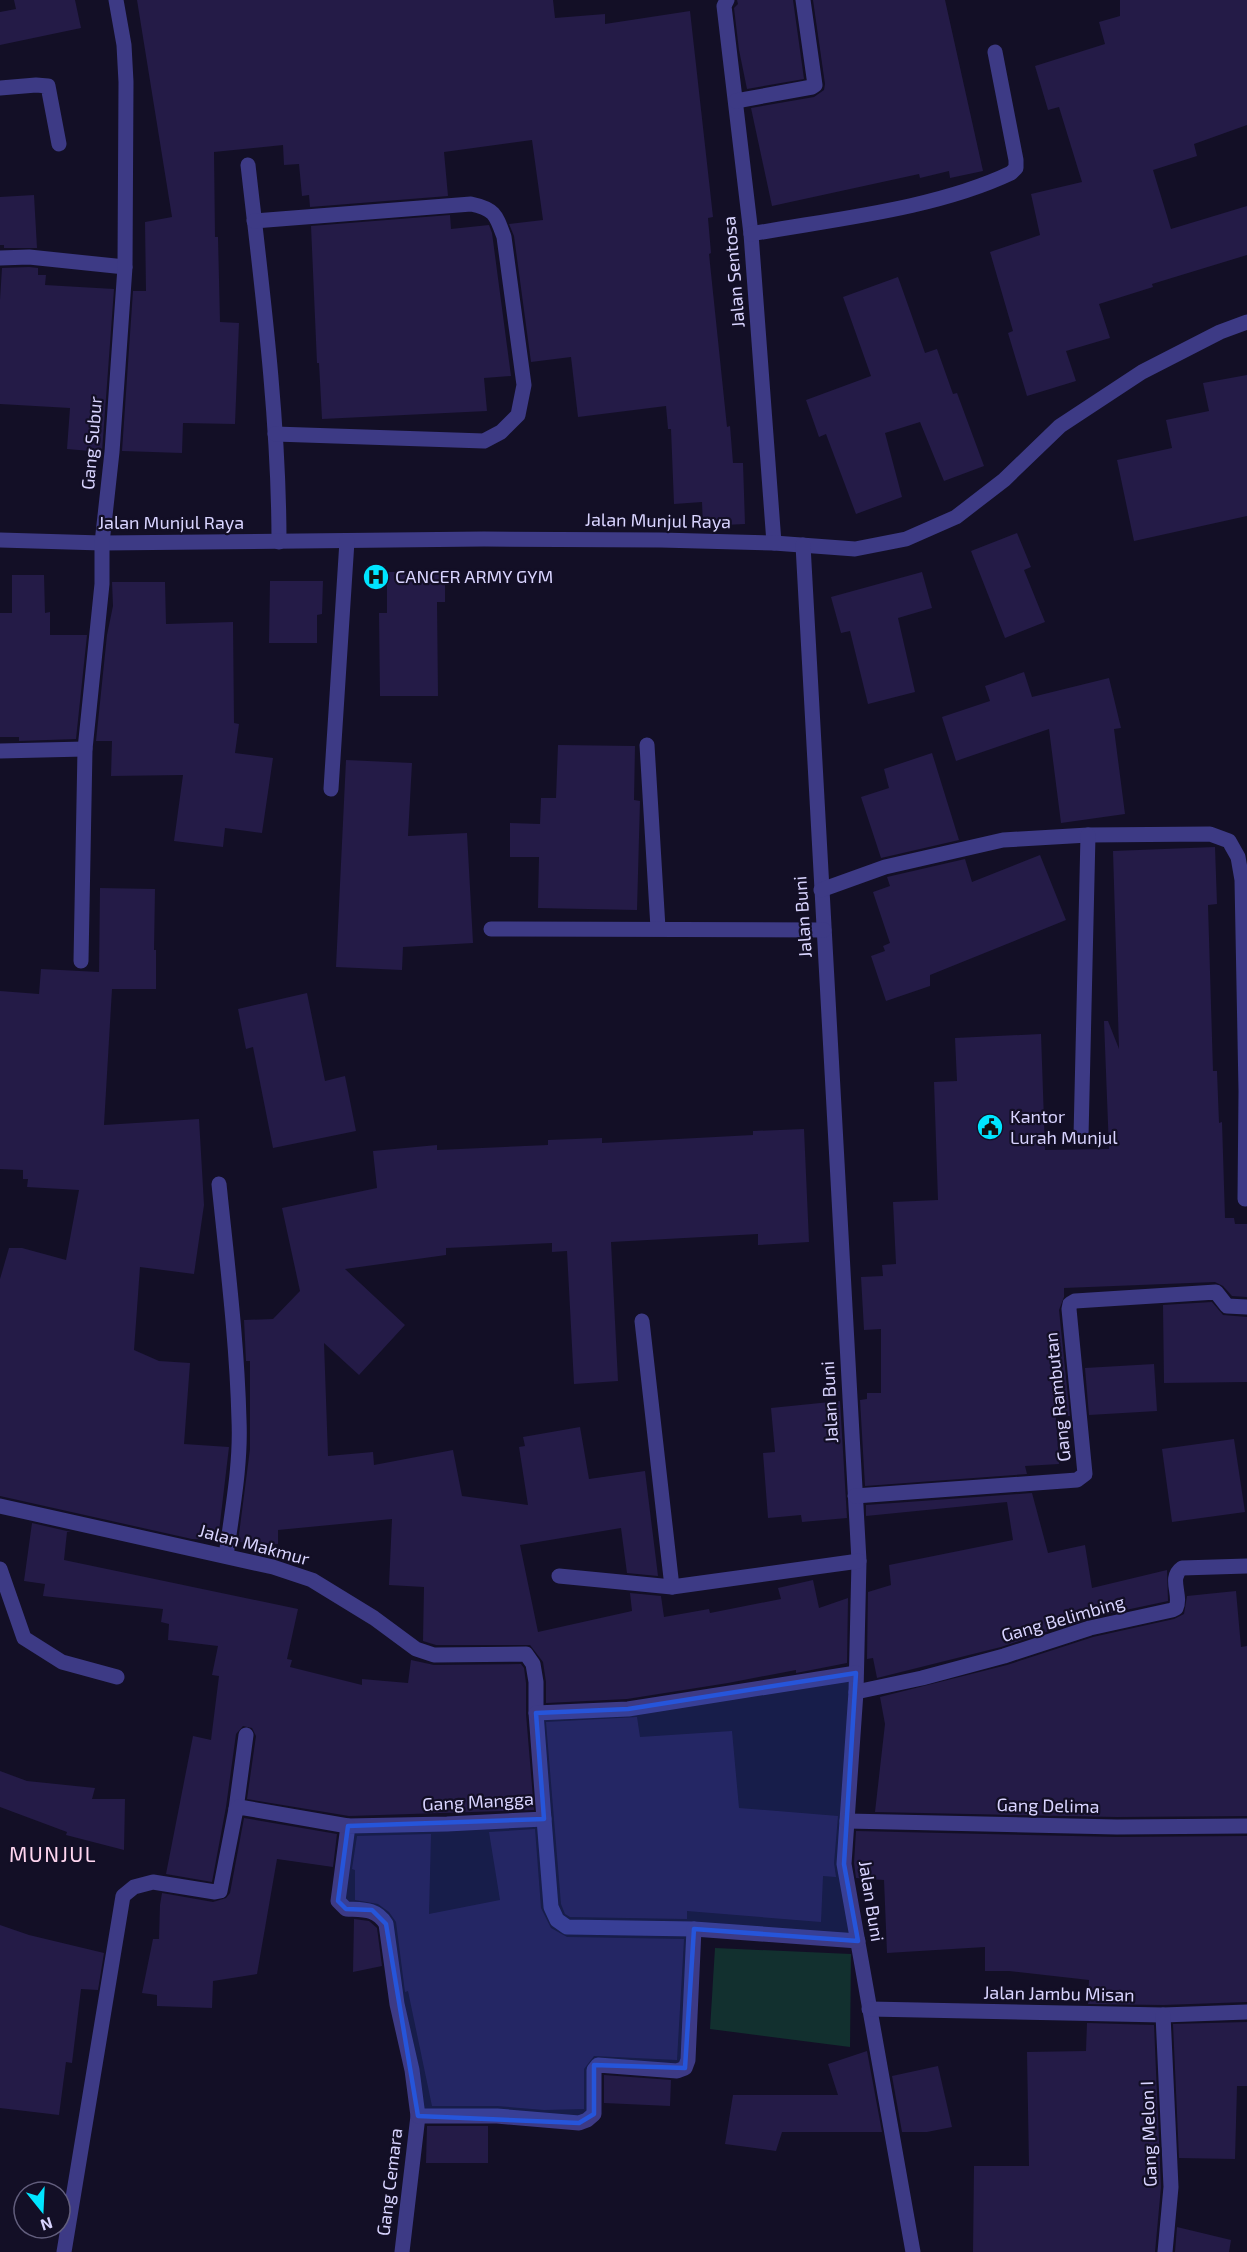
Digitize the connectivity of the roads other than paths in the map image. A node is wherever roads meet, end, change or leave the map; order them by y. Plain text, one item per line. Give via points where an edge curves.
1 (116, 0) edge
2 (727, 0) edge
3 (803, 0) edge
4 (995, 52) dead end
5 (0, 88) edge
6 (736, 101) junction
7 (59, 144) dead end
8 (248, 165) dead end
9 (254, 221) junction
10 (751, 234) junction
11 (0, 258) edge
12 (125, 267) junction
13 (1247, 322) edge
14 (275, 434) junction
15 (0, 540) edge
16 (346, 541) junction
17 (279, 542) junction
18 (102, 543) junction
19 (774, 543) junction
20 (803, 545) junction
21 (647, 745) dead end
22 (85, 749) junction
23 (0, 751) edge
24 (330, 789) dead end
25 (1088, 835) junction
26 (821, 890) junction
27 (658, 928) junction
28 (491, 929) dead end
29 (824, 930) junction
30 (81, 961) dead end
31 (1081, 1137) dead end
32 (219, 1184) dead end
33 (1245, 1199) dead end
34 (1247, 1307) edge
35 (642, 1321) dead end
36 (855, 1496) junction
37 (0, 1506) edge
38 (226, 1556) junction
39 (859, 1561) junction
40 (1247, 1566) edge
41 (0, 1569) edge
42 (559, 1576) dead end
43 (672, 1587) junction
44 (856, 1673) junction
45 (117, 1677) dead end
46 (856, 1692) junction
47 (536, 1713) junction
48 (246, 1735) dead end
49 (236, 1809) junction
50 (544, 1819) junction
51 (847, 1821) junction
52 (348, 1826) junction
53 (1247, 1826) edge
54 (694, 1929) junction
55 (858, 1941) junction
56 (869, 2009) junction
57 (1247, 2012) edge
58 (1163, 2015) junction
59 (417, 2116) junction
60 (64, 2252) edge
61 (402, 2252) edge
62 (913, 2252) edge
63 (1165, 2252) edge

1 - 12 street, Gang Subur via 126,82
2 - 6 street, Jalan Sentosa via 724,6
3 - 6 street via 815,85
4 - 10 street via 1016,160 1011,173 967,191 921,203
5 - 7 street via 48,86
6 - 10 street, Jalan Sentosa
8 - 9 street
9 - 14 street
9 - 14 street via 471,204 487,207 504,237 524,385 518,415 501,432 484,441
10 - 19 street, Jalan Sentosa
11 - 12 street via 29,257
12 - 18 street, Gang Subur
13 - 20 street, Jalan Munjul Raya via 1142,372 1060,426 1004,480 956,517 906,539 866,547
14 - 17 street
15 - 18 street, Jalan Munjul Raya
16 - 17 street, Jalan Munjul Raya
16 - 19 street, Jalan Munjul Raya
16 - 24 street
17 - 18 street, Jalan Munjul Raya
18 - 22 street, Gang Subur via 102,584
19 - 20 street, Jalan Munjul Raya
20 - 26 street, Jalan Buni
21 - 27 street
22 - 23 street
22 - 30 street, Gang Subur
25 - 26 street via 1003,840 957,849 885,867
25 - 31 street
25 - 33 street via 1210,834 1230,841 1238,857 1244,953
26 - 29 street, Jalan Buni
27 - 28 street
27 - 29 street
29 - 36 street, Jalan Buni
32 - 38 street via 240,1422
34 - 36 street, Gang Rambutan via 1227,1306 1216,1292 1070,1304 1083,1478
35 - 43 street
36 - 39 street, Jalan Buni
37 - 38 street, Jalan Makmur
38 - 47 street, Jalan Makmur via 312,1580 416,1649 434,1655 526,1654 533,1664
39 - 43 street
39 - 44 street, Jalan Buni
40 - 46 street, Gang Belimbing via 1182,1569 1175,1578 1178,1603 1172,1610 1090,1628 1004,1656
41 - 45 street via 24,1638 62,1662
42 - 43 street
44 - 46 street, Jalan Buni
44 - 47 street via 628,1708
46 - 51 street, Jalan Buni
47 - 50 street, Gang Mangga
48 - 49 street
49 - 52 street, Gang Mangga via 243,1807
49 - 60 street via 220,1891 153,1882 134,1887 123,1896
50 - 52 street, Gang Mangga
50 - 54 street via 551,1907 557,1920 567,1927 581,1929
51 - 53 street, Gang Delima
51 - 55 street, Jalan Buni via 844,1864
52 - 59 street via 338,1901 346,1909 372,1910 386,1924
54 - 55 street
54 - 59 street via 686,2068 677,2071 598,2065 594,2070 594,2114 579,2122
55 - 56 street, Jalan Buni
56 - 58 street, Jalan Jambu Misan
56 - 62 street, Jalan Buni
57 - 58 street, Jalan Jambu Misan
58 - 63 street, Gang Melon I via 1171,2187
59 - 61 street, Gang Cemara

